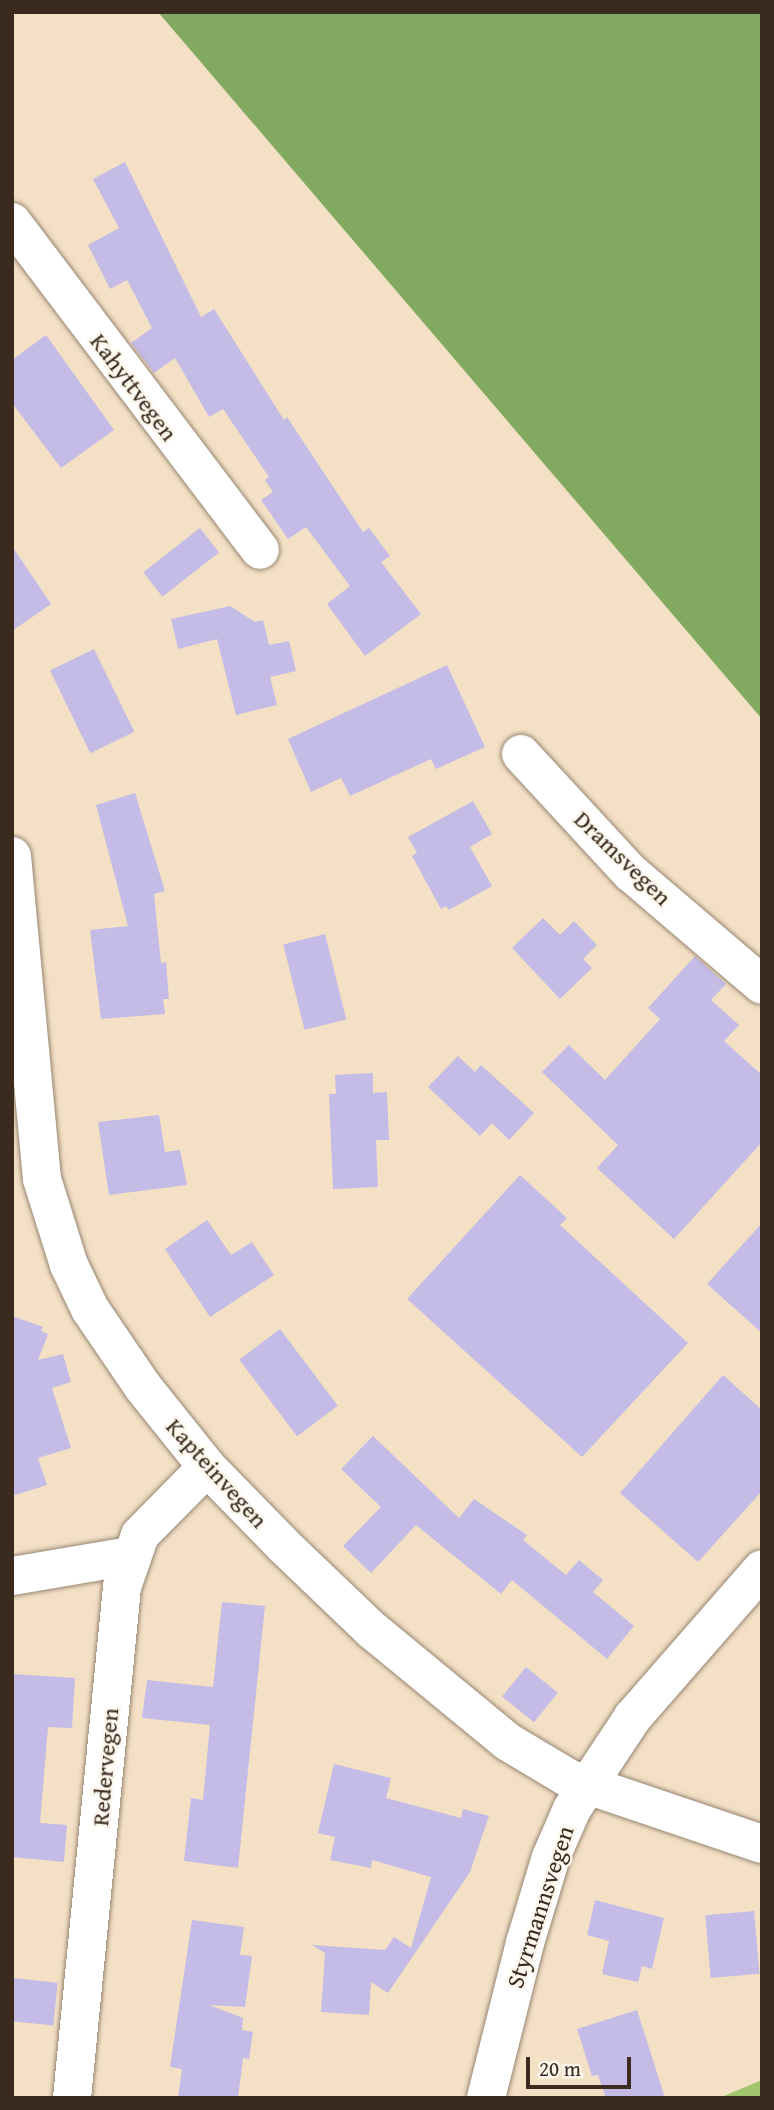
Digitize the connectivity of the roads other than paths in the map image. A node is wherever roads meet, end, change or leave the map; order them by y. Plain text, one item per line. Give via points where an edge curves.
1 (12, 222) edge
2 (260, 550) dead end
3 (521, 754) dead end
4 (12, 856) edge
5 (762, 985) edge
6 (207, 1467) junction
7 (130, 1556) junction
8 (762, 1569) edge
9 (12, 1576) edge
10 (587, 1785) junction
11 (762, 1844) edge
12 (72, 2098) edge
13 (486, 2098) edge

1 - 2 street, Kahyttvegen
3 - 5 street, Dramsvegen via 631,873
4 - 6 street, Kapteinvegen via 35,1139 53,1222 95,1318
6 - 7 street, Redervegen via 139,1535
6 - 10 street, Kapteinvegen via 413,1666 508,1742 545,1767
7 - 9 street
7 - 12 street, Redervegen via 122,1587
8 - 10 street, Styrmannsvegen via 649,1697
10 - 11 street, Kapteinvegen
10 - 13 street, Styrmannsvegen via 551,1857

